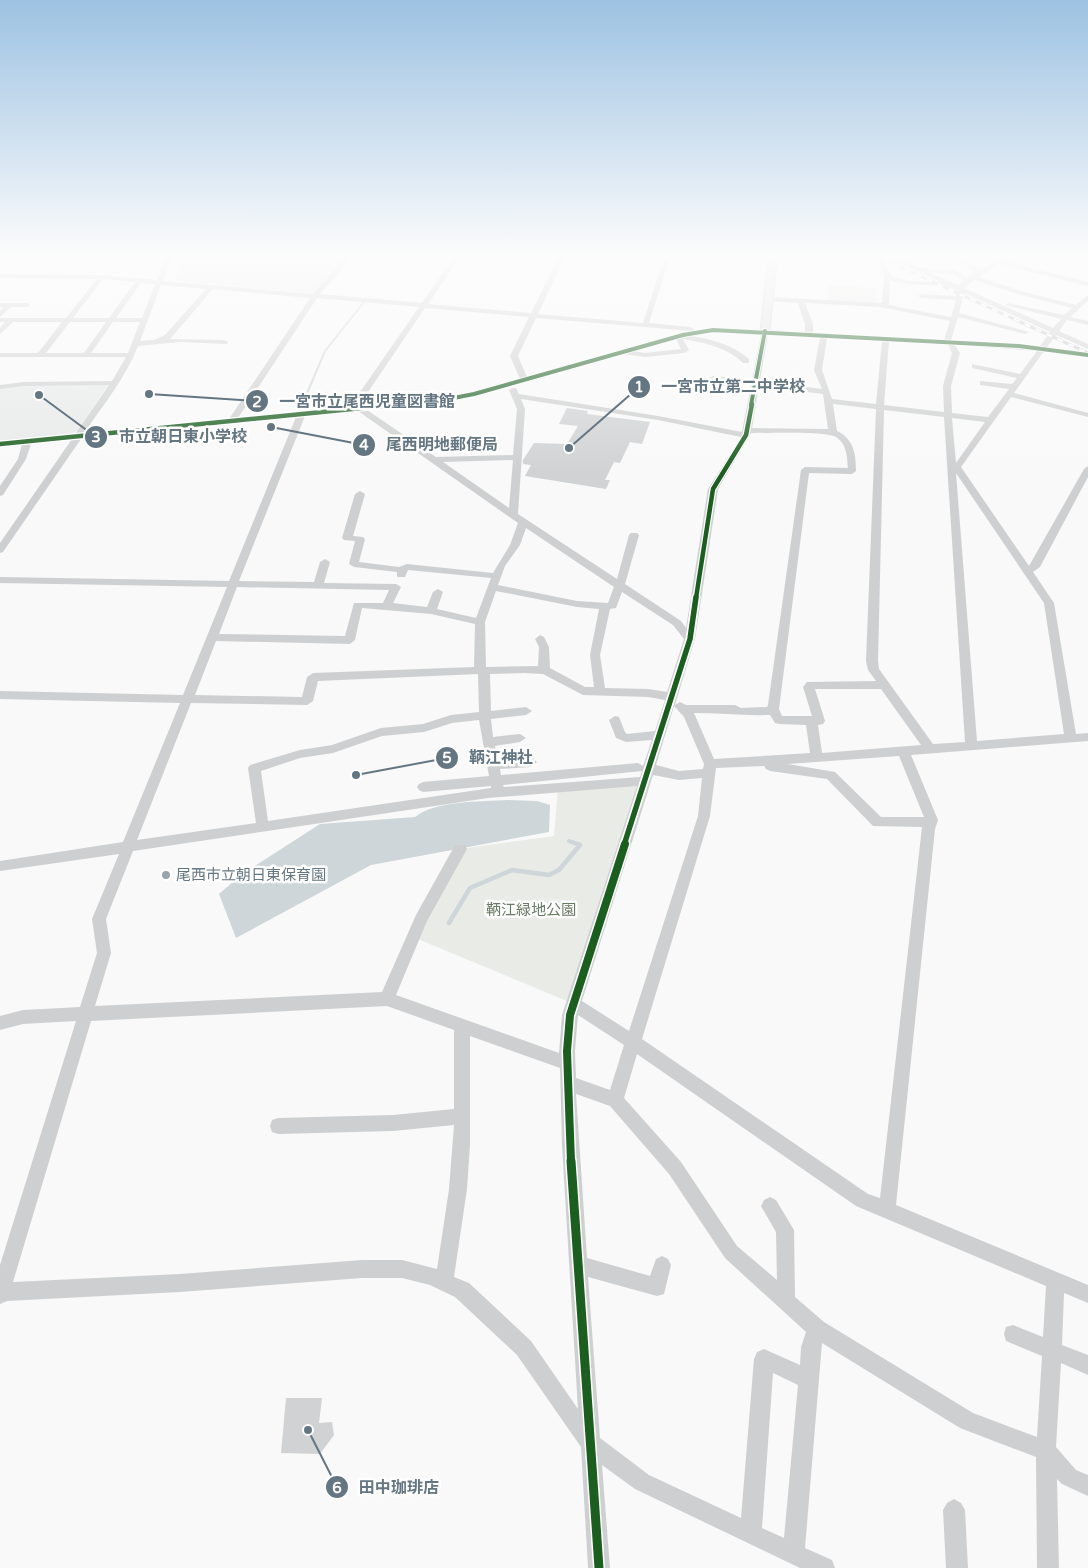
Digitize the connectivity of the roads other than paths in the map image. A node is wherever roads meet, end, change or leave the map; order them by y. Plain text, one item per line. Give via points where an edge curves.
1 (62, 327) edge
2 (106, 327) edge
3 (143, 327) edge
4 (176, 327) edge
5 (294, 327) edge
6 (409, 327) edge
7 (527, 327) edge
8 (658, 327) edge
9 (765, 327) edge
10 (809, 327) edge
11 (952, 327) edge
12 (1002, 327) edge
13 (1044, 327) joint
14 (1058, 327) edge
15 (700, 331) junction
16 (765, 331) junction
17 (1025, 332) junction
18 (1054, 332) junction
19 (809, 334) junction
20 (824, 335) junction
21 (678, 336) junction
22 (886, 338) junction
23 (156, 342) junction
24 (224, 342) dead end
25 (948, 342) junction
26 (136, 344) junction
27 (1019, 346) junction
28 (1088, 347) edge
29 (1042, 348) junction
30 (623, 352) junction
31 (1088, 354) edge
32 (0, 355) edge
33 (40, 355) junction
34 (86, 355) junction
35 (132, 355) junction
36 (746, 361) dead end
37 (975, 366) dead end
38 (1022, 377) junction
39 (712, 378) dead end
40 (524, 380) junction
41 (116, 382) junction
42 (756, 383) junction
43 (983, 383) dead end
44 (508, 384) junction
45 (0, 387) edge
46 (1012, 390) junction
47 (827, 392) junction
48 (516, 396) junction
49 (828, 401) junction
50 (880, 407) junction
51 (359, 408) junction
52 (301, 415) junction
53 (948, 415) junction
54 (1088, 415) edge
55 (990, 420) junction
56 (231, 422) junction
57 (746, 432) junction
58 (832, 432) junction
59 (78, 436) junction
60 (27, 442) junction
61 (0, 444) edge
62 (516, 457) junction
63 (436, 460) junction
64 (955, 466) junction
65 (1088, 469) edge
66 (0, 493) edge
67 (360, 494) dead end
68 (513, 514) junction
69 (523, 522) junction
70 (634, 536) dead end
71 (0, 550) edge
72 (325, 562) dead end
73 (403, 570) junction
74 (1028, 570) junction
75 (497, 576) junction
76 (0, 580) edge
77 (235, 584) junction
78 (620, 585) junction
79 (318, 586) junction
80 (396, 587) junction
81 (494, 587) junction
82 (438, 592) dead end
83 (388, 606) junction
84 (604, 606) junction
85 (431, 611) junction
86 (480, 622) junction
87 (212, 637) junction
88 (540, 639) dead end
89 (690, 639) junction
90 (544, 670) junction
91 (482, 671) junction
92 (884, 685) junction
93 (600, 693) junction
94 (0, 695) edge
95 (187, 700) junction
96 (675, 703) junction
97 (772, 708) junction
98 (526, 711) dead end
99 (485, 714) junction
100 (614, 720) dead end
101 (812, 720) junction
102 (660, 735) junction
103 (1088, 737) edge
104 (520, 738) dead end
105 (1071, 738) junction
106 (488, 742) junction
107 (971, 745) junction
108 (930, 749) junction
109 (904, 752) junction
110 (821, 757) junction
111 (530, 762) dead end
112 (756, 762) junction
113 (493, 766) junction
114 (710, 768) junction
115 (645, 772) junction
116 (831, 775) junction
117 (498, 787) junction
118 (423, 788) dead end
119 (931, 822) junction
120 (263, 828) junction
121 (127, 848) junction
122 (460, 849) dead end
123 (0, 866) edge
124 (387, 999) junction
125 (574, 1004) junction
126 (84, 1013) junction
127 (0, 1023) edge
128 (462, 1027) junction
129 (633, 1042) junction
130 (567, 1063) junction
131 (567, 1084) junction
132 (615, 1100) junction
133 (462, 1116) junction
134 (278, 1126) dead end
135 (770, 1206) dead end
136 (888, 1210) junction
137 (578, 1264) junction
138 (662, 1264) dead end
139 (1056, 1279) junction
140 (444, 1282) junction
141 (0, 1293) edge
142 (1088, 1294) edge
143 (786, 1302) junction
144 (817, 1329) junction
145 (1013, 1334) dead end
146 (1053, 1350) junction
147 (1088, 1364) edge
148 (808, 1380) junction
149 (590, 1443) junction
150 (1046, 1451) junction
151 (1088, 1486) edge
152 (954, 1510) dead end
153 (751, 1532) junction
154 (808, 1562) edge
155 (599, 1568) edge
156 (957, 1568) edge
157 (1048, 1568) edge

1 - 33 street
2 - 34 street
3 - 26 street
4 - 23 street
5 - 56 street
6 - 51 street via 362,395
7 - 40 street via 514,356
8 - 15 street
9 - 16 main road
10 - 19 street
11 - 25 street
12 - 17 street
13 - 17 street
13 - 18 street
14 - 18 street
15 - 16 street
15 - 21 street
16 - 19 street
16 - 42 street
17 - 27 street
18 - 28 street
18 - 29 street
19 - 20 street
20 - 22 street
20 - 47 street via 818,370
21 - 30 street
21 - 30 street via 686,350 681,352 645,355
21 - 36 street via 735,351
22 - 25 street
22 - 50 street
23 - 24 street
23 - 26 street
25 - 27 street
25 - 53 street via 956,358 947,386
26 - 35 street
27 - 29 street
29 - 31 street
29 - 38 street
30 - 40 street
32 - 33 street
33 - 34 street
34 - 35 street
35 - 41 street
37 - 38 street
38 - 46 street
39 - 42 street
40 - 44 street
41 - 45 street via 20,381
41 - 59 street
42 - 47 street
42 - 57 street
43 - 46 street
44 - 48 street
44 - 51 street via 442,400
46 - 54 street
46 - 55 street
47 - 49 street
48 - 57 street
48 - 62 street via 521,409
49 - 50 street
49 - 58 street
50 - 53 street
50 - 92 street via 872,661
51 - 52 street
51 - 63 street
52 - 56 street
52 - 77 street
53 - 55 street
53 - 64 street
55 - 64 street
56 - 59 street
57 - 58 street
57 - 89 street via 713,489
58 - 97 street via 840,435 849,446 852,472 805,470
59 - 60 street
59 - 71 street
60 - 61 street
60 - 66 street via 22,459
62 - 63 street
62 - 68 street
63 - 68 street
64 - 74 street
64 - 107 street
65 - 74 street via 1035,568
67 - 73 street via 347,538 360,539 354,564
68 - 69 street
69 - 75 street via 515,545
69 - 78 street
70 - 78 street
72 - 79 street
73 - 75 street via 406,567
73 - 80 street
74 - 105 street via 1049,603
75 - 81 street
76 - 77 street
77 - 79 street
77 - 87 street
78 - 84 street via 612,606
78 - 89 street via 677,623
79 - 80 street
80 - 83 street
81 - 84 street via 571,603
81 - 86 street
82 - 85 street
83 - 85 street
83 - 87 street via 358,605 350,640
84 - 93 street via 595,655
85 - 86 street
86 - 91 street
87 - 95 street
88 - 90 street via 544,647
89 - 96 street
90 - 91 street
90 - 93 street via 583,691
91 - 95 street via 313,677 307,701
91 - 99 street
92 - 101 street via 812,685 809,687 819,721
92 - 108 street
93 - 96 street via 648,693
94 - 95 street
95 - 121 street
96 - 97 street via 735,709 738,712 770,711
96 - 102 street
96 - 114 street via 689,715
97 - 101 street via 779,720
98 - 99 street
99 - 106 street
99 - 120 street via 451,719 424,728 381,732 333,749 300,754 254,768
100 - 102 street via 620,736 626,738
101 - 110 street
102 - 115 street
103 - 105 street
104 - 106 street
105 - 107 street
106 - 113 street
107 - 108 street
108 - 109 street
109 - 110 street
109 - 119 street
110 - 112 street
110 - 116 street
111 - 113 street
112 - 114 street
112 - 116 street
113 - 117 street
114 - 115 street via 680,776
114 - 129 street via 704,816
115 - 117 street
115 - 125 street
116 - 119 street via 878,822
117 - 118 street
117 - 120 street
119 - 136 street
120 - 121 street
121 - 123 street
121 - 126 street via 99,919 104,953
122 - 124 street via 421,918
124 - 126 street
124 - 128 street
125 - 129 street
125 - 130 street via 570,1015
126 - 127 street via 23,1016
126 - 141 street
128 - 130 street
128 - 133 street
129 - 132 street
129 - 136 street via 862,1200
130 - 131 street
131 - 132 street
131 - 137 street
132 - 143 street via 676,1168 731,1252
133 - 134 street via 393,1123
133 - 140 street via 458,1189
135 - 143 street via 785,1230
136 - 139 street
137 - 138 street via 657,1287
137 - 149 street
139 - 142 street
139 - 146 street
140 - 141 street via 402,1269 362,1269
140 - 149 street via 462,1290 524,1348
143 - 144 street
144 - 148 street via 811,1347
144 - 150 street via 967,1421
145 - 146 street
146 - 147 street
146 - 150 street
148 - 153 street via 764,1359
148 - 154 street
149 - 153 street via 642,1482
149 - 155 street
150 - 151 street via 1069,1477
150 - 157 street
152 - 156 street
153 - 154 street

